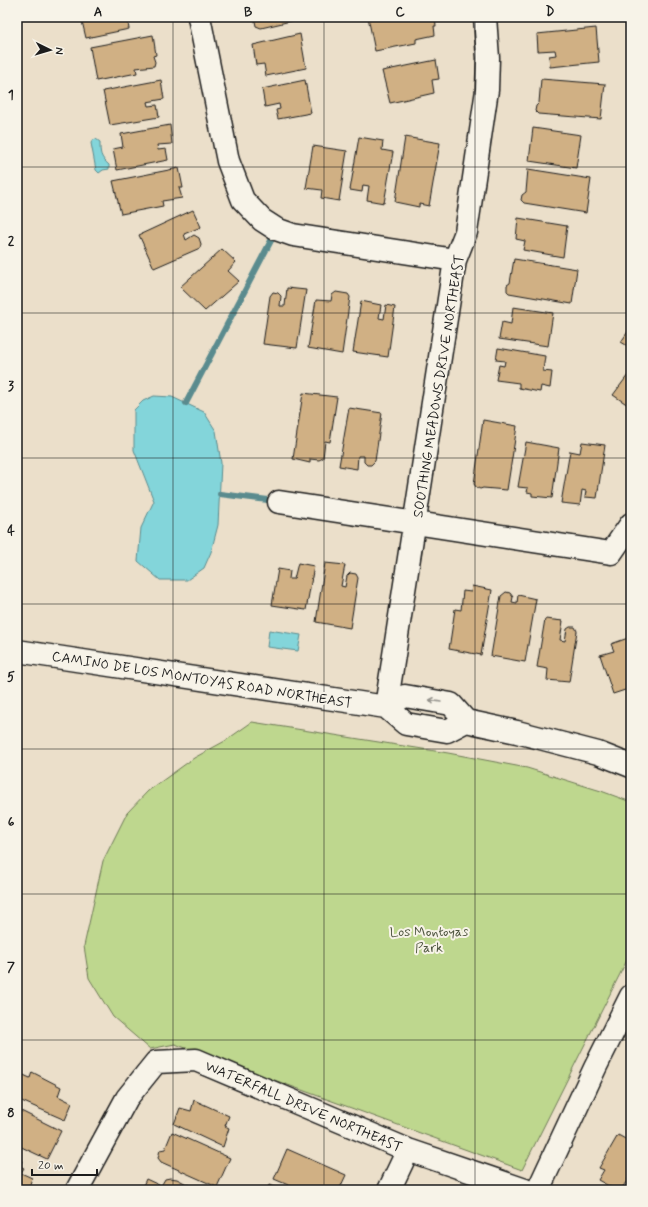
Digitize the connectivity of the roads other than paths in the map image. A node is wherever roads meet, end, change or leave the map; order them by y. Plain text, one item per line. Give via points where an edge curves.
1 (199, 17) edge
2 (484, 17) edge
3 (456, 260) junction
4 (279, 502) dead end
5 (415, 523) junction
6 (631, 524) edge
7 (17, 651) edge
8 (386, 707) junction
9 (631, 766) edge
10 (631, 996) edge
11 (408, 1150) junction
12 (77, 1190) edge
13 (389, 1190) edge
14 (525, 1190) edge
15 (538, 1190) edge

1 - 3 street via 228,161 243,200 262,220 276,229 293,235
2 - 3 street, SOOTHING MEADOWS DRIVE NORTHEAST via 488,58 487,90 466,232
3 - 5 street, SOOTHING MEADOWS DRIVE NORTHEAST
4 - 5 street
5 - 6 street via 611,553
5 - 8 street, SOOTHING MEADOWS DRIVE NORTHEAST
7 - 8 street, CAMINO DE LOS MONTOYAS ROAD NORTHEAST
8 - 9 street via 405,696 451,704 466,721 598,753
10 - 15 street
11 - 12 street, WATERFALL DRIVE NORTHEAST via 196,1060 156,1062 127,1098
11 - 13 street
11 - 14 street, WATERFALL DRIVE NORTHEAST

